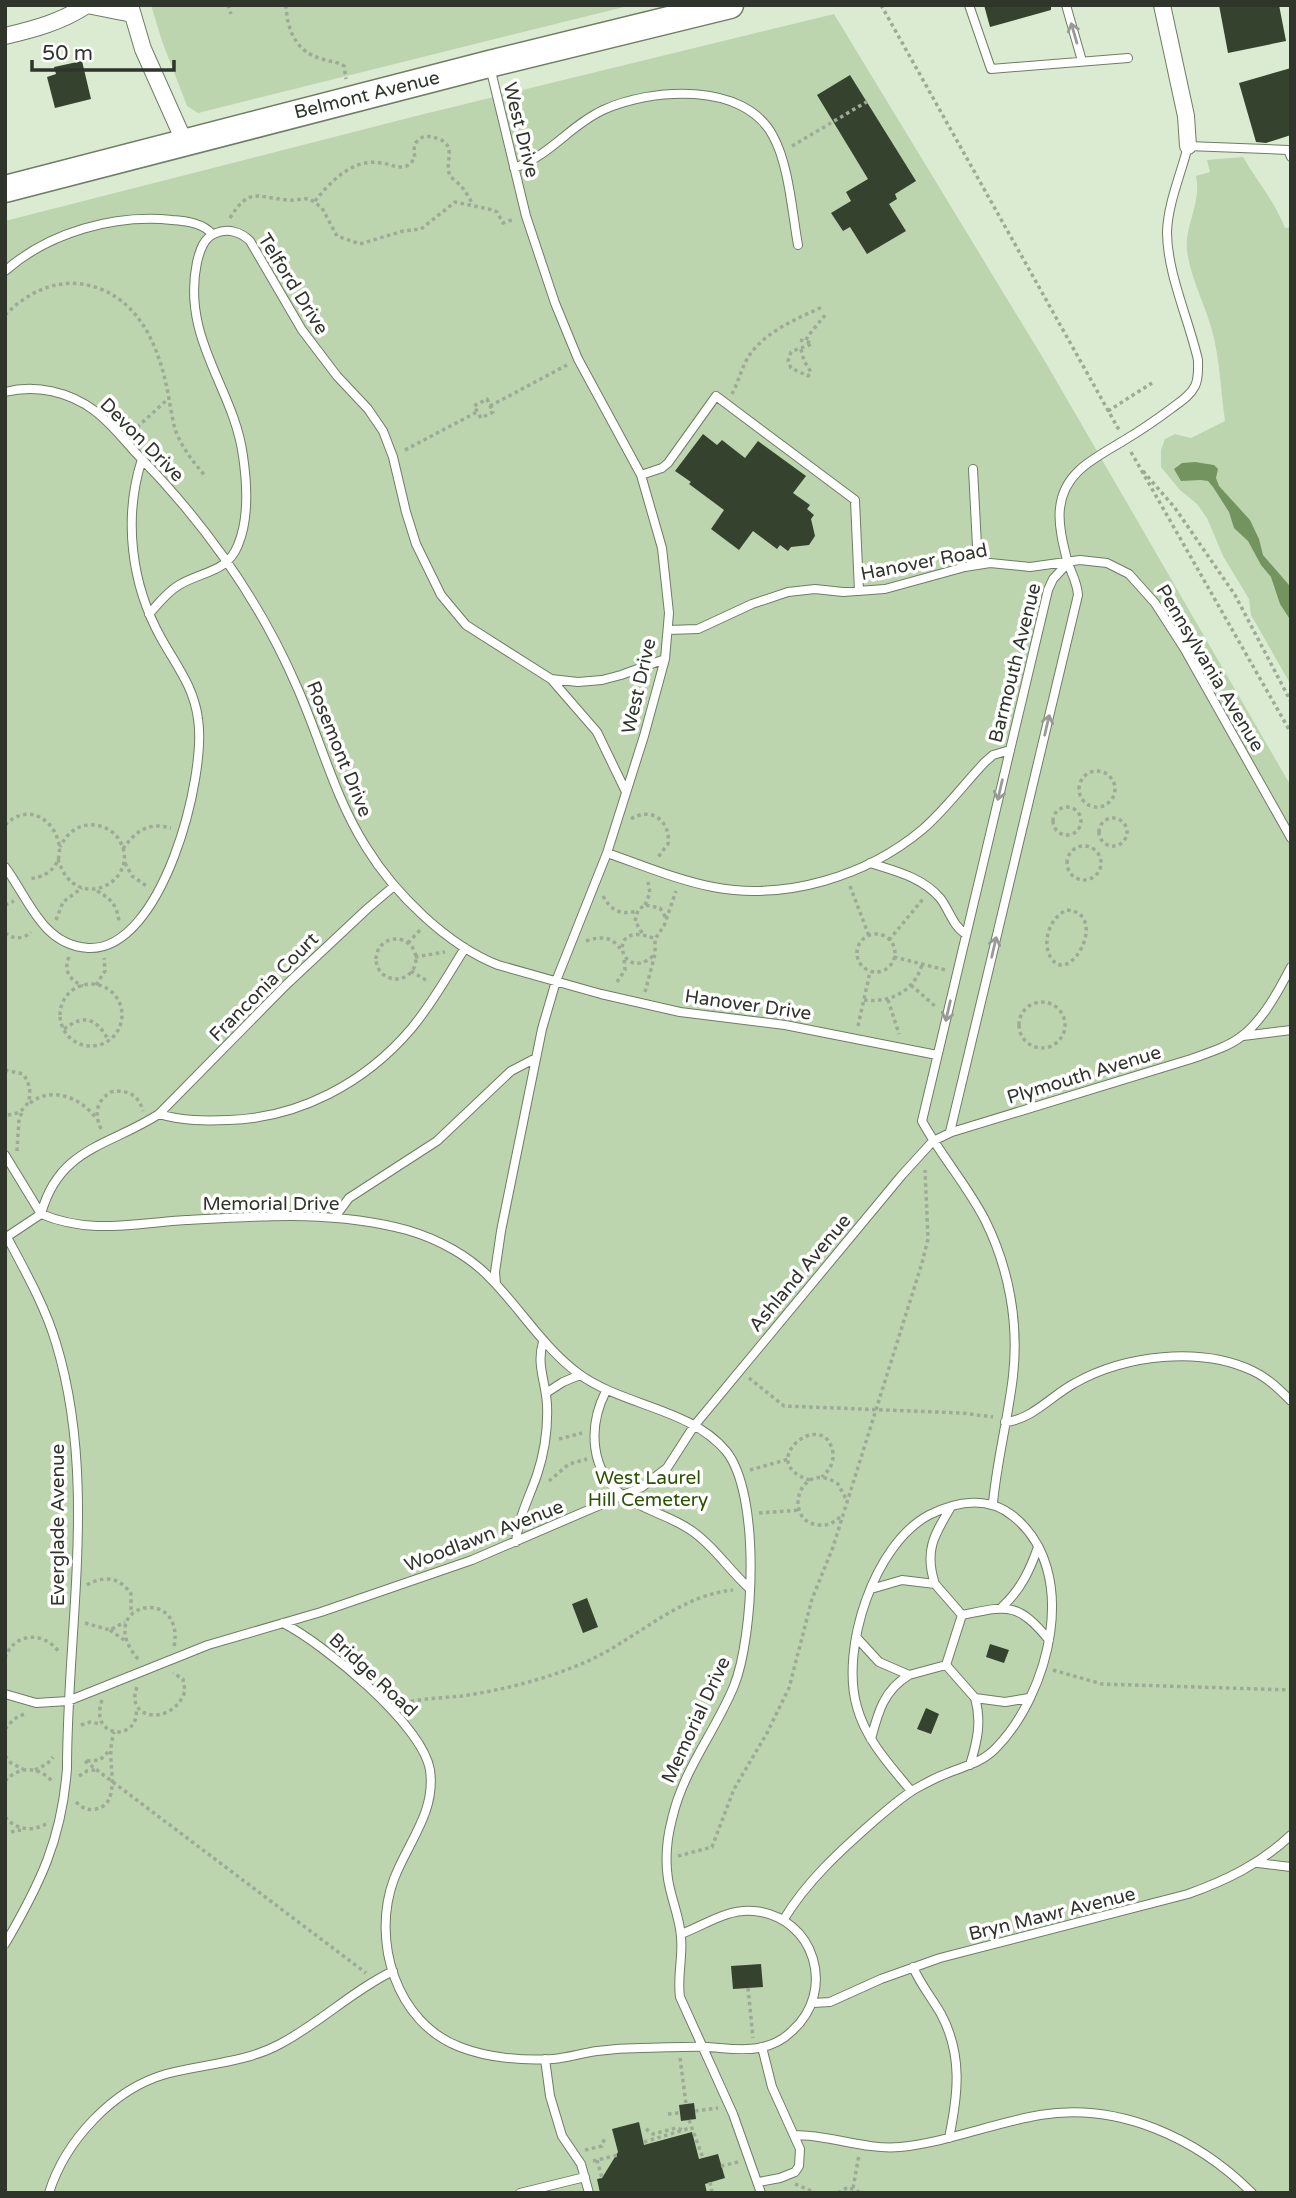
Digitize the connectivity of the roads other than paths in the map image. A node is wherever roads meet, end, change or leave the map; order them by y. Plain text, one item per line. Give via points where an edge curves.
1 (87, 5) edge
2 (730, 5) edge
3 (970, 5) edge
4 (1066, 5) edge
5 (1162, 5) edge
6 (131, 10) edge
7 (5, 36) edge
8 (1128, 58) dead end
9 (1082, 61) junction
10 (489, 64) junction
11 (185, 143) junction
12 (1188, 146) junction
13 (1291, 157) edge
14 (514, 168) junction
15 (5, 189) edge
16 (212, 234) junction
17 (798, 245) dead end
18 (5, 271) edge
19 (5, 392) edge
20 (142, 459) junction
21 (973, 469) dead end
22 (641, 475) junction
23 (227, 563) junction
24 (1068, 563) junction
25 (978, 565) junction
26 (859, 591) junction
27 (149, 614) junction
28 (668, 630) junction
29 (665, 659) junction
30 (551, 679) junction
31 (1010, 750) junction
32 (626, 792) junction
33 (1291, 838) edge
34 (607, 853) junction
35 (870, 863) junction
36 (5, 867) edge
37 (394, 886) junction
38 (966, 934) junction
39 (465, 948) junction
40 (1291, 967) edge
41 (556, 981) junction
42 (1291, 1030) edge
43 (1243, 1036) junction
44 (937, 1055) junction
45 (536, 1058) junction
46 (159, 1114) junction
47 (950, 1132) junction
48 (933, 1141) junction
49 (5, 1154) edge
50 (41, 1214) junction
51 (335, 1217) junction
52 (6, 1237) edge
53 (496, 1284) junction
54 (543, 1342) junction
55 (580, 1375) junction
56 (606, 1391) junction
57 (546, 1393) junction
58 (1291, 1401) edge
59 (1005, 1421) junction
60 (694, 1426) junction
61 (623, 1496) junction
62 (993, 1503) junction
63 (951, 1507) junction
64 (516, 1542) junction
65 (1038, 1547) junction
66 (935, 1584) junction
67 (749, 1588) junction
68 (871, 1589) junction
69 (1003, 1606) junction
70 (962, 1615) junction
71 (284, 1623) junction
72 (856, 1637) junction
73 (1049, 1640) junction
74 (946, 1665) junction
75 (909, 1675) junction
76 (5, 1694) edge
77 (975, 1698) junction
78 (1029, 1698) junction
79 (68, 1701) junction
80 (871, 1739) junction
81 (970, 1765) junction
82 (911, 1791) junction
83 (1291, 1835) edge
84 (1258, 1863) junction
85 (1291, 1867) edge
86 (784, 1919) junction
87 (681, 1934) junction
88 (5, 1944) edge
89 (913, 1967) junction
90 (393, 1971) junction
91 (813, 2003) junction
92 (704, 2047) junction
93 (758, 2048) junction
94 (545, 2059) junction
95 (795, 2135) junction
96 (949, 2138) junction
97 (585, 2177) junction
98 (759, 2182) junction
99 (50, 2193) edge
100 (520, 2193) edge
101 (589, 2193) edge
102 (761, 2193) edge
103 (1252, 2193) edge

1 - 6 street
1 - 7 street via 49,25
2 - 10 main road, Belmont Avenue
3 - 9 lane via 991,69
9 -> 4 lane
5 - 12 street
6 - 11 street
8 - 9 lane
10 - 11 main road, Belmont Avenue
10 - 14 lane, West Drive
11 - 15 main road, Belmont Avenue
12 - 13 lane via 1288,149
12 - 24 lane via 1167,231 1194,342 1195,387 1080,469 1060,507
14 - 17 lane via 536,159 602,111 635,99 674,95 723,99 748,108 765,123 780,154
14 - 22 lane, West Drive via 555,303 578,359
16 - 18 lane via 201,226 168,219 105,224 66,234
16 - 23 lane via 199,252 195,270 197,321 243,455 242,533
16 - 30 lane, Telford Drive via 226,230 244,235 302,330 375,418 393,457 416,544 452,611 486,639
19 - 20 lane, Devon Drive via 43,389 68,397 94,410
20 - 23 lane, Devon Drive
20 - 27 lane via 134,492 133,541 140,591
21 - 25 lane
22 - 26 lane via 668,463 716,397 855,500
22 - 28 lane, West Drive via 662,548
23 - 27 lane via 180,584
23 - 37 lane, Rosemont Drive via 244,585 293,678 342,805
24 - 25 lane, Hanover Road
24 - 31 lane, Barmouth Avenue via 1048,590
24 - 33 lane, Pennsylvania Avenue via 1107,562 1141,584 1184,648
47 -> 24 lane via 1077,596
25 - 26 lane, Hanover Road via 896,587
26 - 28 lane, Hanover Road via 788,592 698,629
27 - 36 lane via 187,681 199,720 198,766 183,832 157,892 134,929 116,942 100,948 75,946 57,938 40,922
28 - 29 lane, West Drive
29 - 30 lane, Telford Drive via 602,680
29 - 32 lane, West Drive
30 - 32 lane, Telford Drive via 597,733
31 - 35 lane via 993,755 924,828
31 -> 38 lane, Barmouth Avenue
32 - 34 lane, West Drive
34 - 35 lane via 680,879 754,891 795,887
34 - 41 lane, West Drive
35 - 38 lane via 931,889
37 - 39 lane, Rosemont Drive
37 - 46 lane, Franconia Court via 286,985
38 -> 44 lane, Barmouth Avenue
39 - 41 lane, Rosemont Drive via 498,965
39 - 46 lane via 409,1031 368,1068 327,1096 266,1117 242,1120 189,1120
40 - 43 lane, Plymouth Avenue
41 - 44 lane, Hanover Drive via 642,1004 785,1025
41 - 45 lane, West Drive
42 - 43 lane, Plymouth Avenue
43 - 47 lane, Plymouth Avenue via 1191,1059
44 - 48 lane, Barmouth Avenue via 922,1121
45 - 51 lane via 511,1070 437,1141 349,1198
45 - 53 lane, West Drive via 501,1231
46 - 50 lane, Franconia Court via 71,1163 53,1184
47 - 48 lane, Plymouth Avenue
48 - 59 lane, Barmouth Avenue via 977,1205 1004,1268 1014,1347
48 - 60 lane, Ashland Avenue
49 - 50 lane
50 - 51 lane, Memorial Drive via 97,1228
50 - 52 lane
51 - 53 lane, Memorial Drive via 425,1236 457,1253
52 - 79 lane, Everglade Avenue via 46,1315 68,1393 77,1497
53 - 54 lane, Memorial Drive
54 - 55 lane, Memorial Drive
54 - 57 lane via 539,1361
55 - 56 lane, Memorial Drive
55 - 57 lane
56 - 60 lane, Memorial Drive
56 - 61 lane via 597,1412 596,1457
57 - 64 lane via 545,1440
58 - 59 lane via 1265,1378 1241,1366 1209,1358 1172,1357 1090,1375 1021,1419
59 - 62 lane, Barmouth Avenue
60 - 61 lane, Woodlawn Avenue via 667,1468
60 - 67 lane, Memorial Drive via 725,1450 738,1474 748,1514
61 - 64 lane, Woodlawn Avenue
61 - 67 lane via 696,1534
62 - 63 lane
62 - 65 lane via 1016,1518
63 - 66 lane via 932,1542 930,1569
63 - 68 lane via 911,1528 881,1566
64 - 71 lane, Woodlawn Avenue
65 - 69 lane via 1016,1595
65 - 73 lane via 1051,1583
66 - 68 lane via 902,1580
66 - 70 lane
67 - 87 lane, Memorial Drive via 741,1668 679,1794 668,1836 668,1881
68 - 72 lane
69 - 70 lane
69 - 73 lane via 1029,1617
70 - 74 lane
71 - 79 lane via 208,1645
71 - 90 lane, Bridge Road via 317,1644 391,1710 413,1734 430,1768 428,1806 391,1888 387,1935
72 - 75 lane via 879,1662
72 - 80 lane via 856,1704
73 - 78 lane via 1044,1667
74 - 75 lane
74 - 77 lane
75 - 80 lane via 881,1703
76 - 79 lane via 36,1703
77 - 78 lane via 1005,1702
77 - 81 lane via 979,1728
78 - 81 lane via 1002,1741
79 - 88 lane via 63,1806 49,1858
80 - 82 lane
81 - 82 lane
82 - 86 lane via 827,1864
83 - 84 lane, Bryn Mawr Avenue
84 - 85 lane
84 - 89 lane, Bryn Mawr Avenue via 1217,1884 1157,1904
86 - 87 lane via 742,1911
86 - 91 lane via 808,1945 813,1959
87 - 92 lane, Memorial Drive via 680,1997
89 - 91 lane, Bryn Mawr Avenue via 830,2002
89 - 96 lane via 940,2012 954,2047 957,2087
90 - 94 lane, Bridge Road via 401,1995 415,2015 447,2042 484,2054
90 - 99 lane via 273,2047 163,2075 125,2094 85,2130 57,2172
91 - 93 lane via 793,2031
92 - 93 lane
92 - 94 lane, Bridge Road via 616,2049
92 - 98 lane, Memorial Drive
93 - 95 lane
94 - 97 lane via 562,2136
95 - 96 lane via 861,2146 901,2147
95 - 98 lane via 801,2157 796,2172
96 - 103 lane via 1040,2115 1109,2114 1186,2143 1215,2160
97 - 100 lane
97 - 101 lane
98 - 102 lane, Memorial Drive

